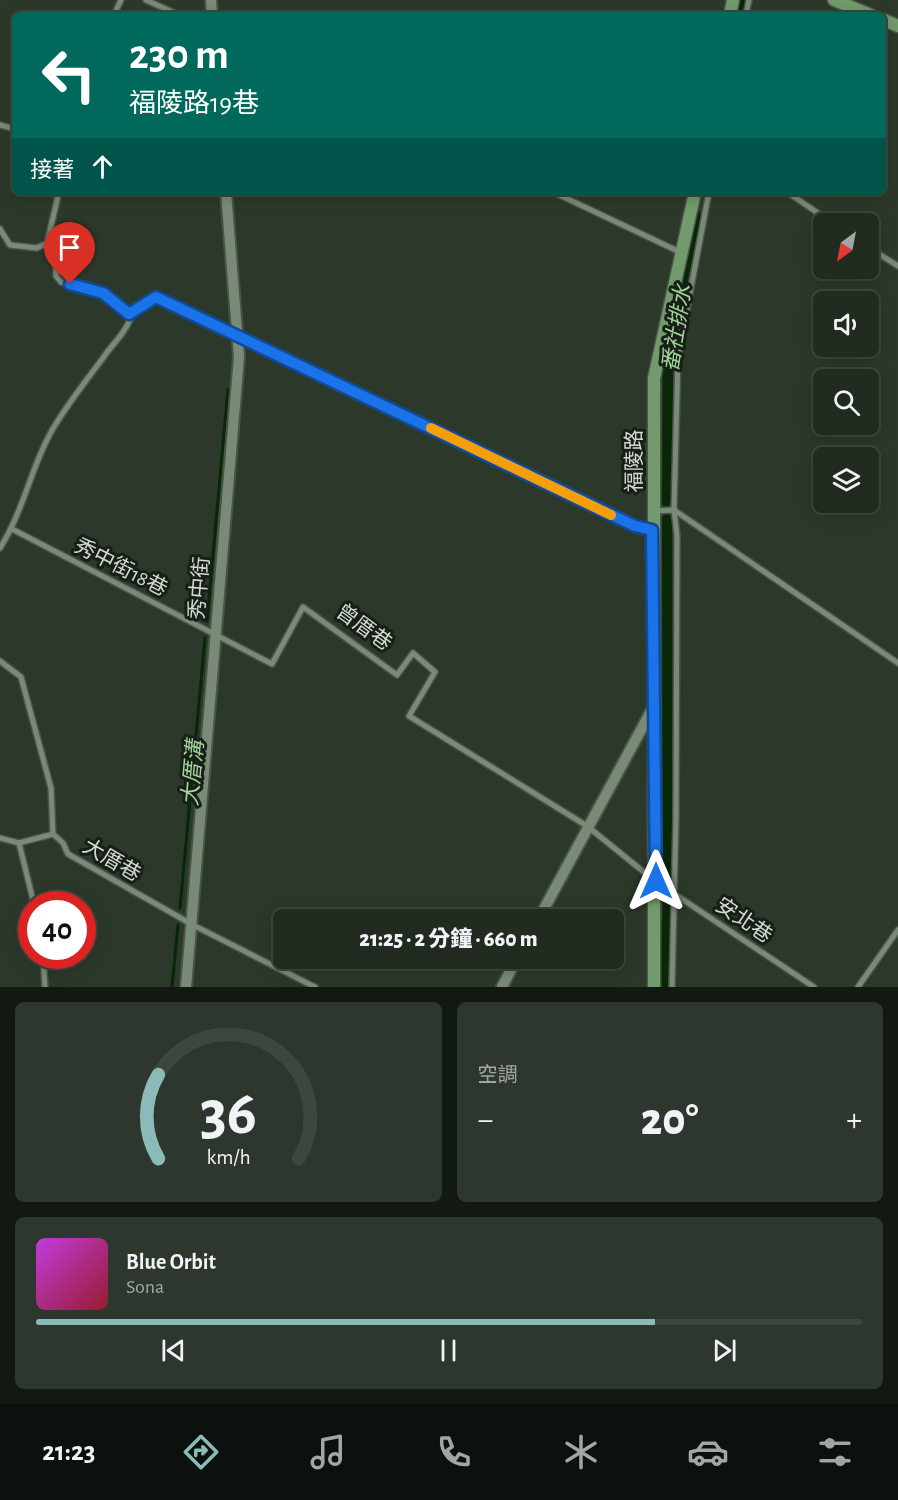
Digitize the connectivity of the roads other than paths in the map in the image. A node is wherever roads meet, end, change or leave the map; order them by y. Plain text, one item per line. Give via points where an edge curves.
1 (146, 0) edge
2 (834, 0) edge
3 (172, 12) edge
4 (864, 12) edge
5 (59, 195) edge
6 (226, 195) edge
7 (559, 195) edge
8 (694, 195) edge
9 (708, 195) edge
10 (790, 195) edge
11 (818, 213) edge
12 (0, 229) edge
13 (47, 243) junction
14 (683, 254) junction
15 (879, 254) edge
16 (898, 266) edge
17 (129, 314) junction
18 (237, 334) junction
19 (674, 510) junction
20 (653, 511) junction
21 (12, 529) junction
22 (652, 530) junction
23 (0, 548) edge
24 (214, 634) junction
25 (0, 661) edge
26 (898, 663) edge
27 (656, 704) junction
28 (587, 826) junction
29 (53, 834) junction
30 (0, 838) edge
31 (19, 843) junction
32 (656, 881) junction
33 (31, 891) edge
34 (673, 893) junction
35 (544, 909) edge
36 (193, 925) junction
37 (898, 930) edge
38 (44, 969) edge
39 (511, 969) edge
40 (45, 987) edge
41 (186, 987) edge
42 (315, 987) edge
43 (502, 987) edge
44 (654, 987) edge
45 (672, 987) edge
46 (814, 987) edge
47 (858, 987) edge

1 - 3 lane
2 - 4 street
5 - 13 lane
6 - 18 street, 秀中街
7 - 14 lane
8 - 14 street, 福陵路
9 - 19 lane via 678,357
10 - 11 lane
12 - 13 lane via 10,245 38,248
13 - 17 lane via 56,254 56,276 61,282 103,293
14 - 20 street, 福陵路 via 654,378
15 - 16 lane
17 - 18 lane via 156,297
17 - 21 lane via 118,342 57,423
18 - 22 lane via 635,526
18 - 24 street, 秀中街 via 239,357
19 - 20 lane
19 - 26 lane
19 - 34 lane via 677,535
20 - 22 street, 福陵路
21 - 23 lane
21 - 24 lane, 秀中街18巷
22 - 27 street, 福陵路
24 - 28 lane, 曾厝巷 via 272,664 303,607 398,675 413,653 435,672 409,716
24 - 36 street, 秀中街
25 - 29 lane via 21,677 51,789
27 - 28 street
27 - 32 street, 福陵路
28 - 32 lane, 曾厝巷
28 - 35 street
29 - 31 lane
29 - 36 lane, 大厝巷 via 68,854
30 - 31 lane
31 - 33 lane
32 - 34 lane, 安北巷
32 - 44 street, 福陵路
34 - 45 lane
34 - 46 lane, 安北巷
36 - 41 street, 秀中街
36 - 42 lane, 大厝巷
37 - 47 lane
38 - 40 lane
39 - 43 street

